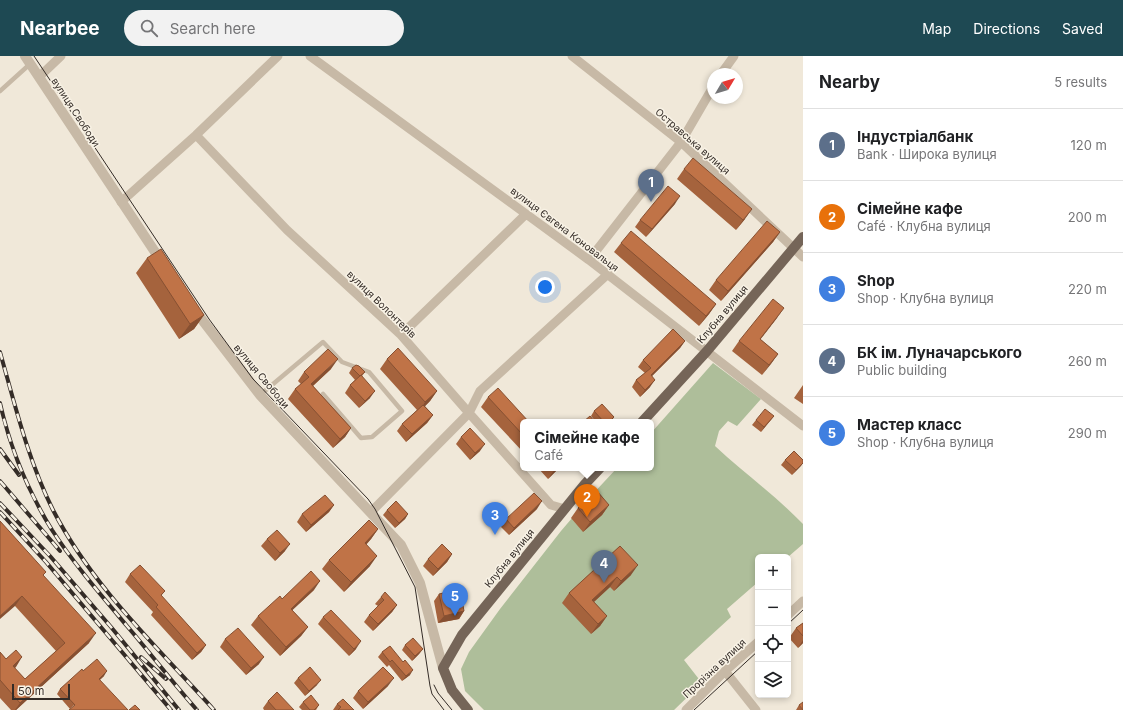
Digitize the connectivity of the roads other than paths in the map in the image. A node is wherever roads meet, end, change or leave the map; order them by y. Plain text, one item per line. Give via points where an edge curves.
1 (61, 56) edge
2 (278, 56) edge
3 (310, 56) edge
4 (572, 56) edge
5 (729, 58) edge
6 (27, 60) edge
7 (724, 68) edge
8 (39, 77) junction
9 (0, 90) edge
10 (707, 97) edge
11 (196, 135) junction
12 (681, 142) junction
13 (121, 202) junction
14 (526, 214) junction
15 (803, 237) edge
16 (794, 248) junction
17 (803, 257) edge
18 (589, 260) junction
19 (170, 274) edge
20 (608, 274) junction
21 (188, 300) edge
22 (401, 335) junction
23 (707, 351) junction
24 (323, 394) dead end
25 (260, 395) junction
26 (469, 413) junction
27 (645, 419) edge
28 (803, 426) edge
29 (520, 470) edge
30 (521, 471) edge
31 (597, 471) edge
32 (565, 509) junction
33 (371, 512) junction
34 (803, 601) edge
35 (791, 612) edge
36 (755, 645) edge
37 (444, 668) junction
38 (725, 671) junction
39 (468, 710) edge
40 (686, 710) edge
41 (756, 710) edge

1 - 8 street
2 - 11 street
3 - 14 street, вулиця Євгена Коновальця
4 - 12 street, Остравська вулиця
5 - 7 street
6 - 8 street, вулиця Свободи
6 - 9 lane
8 - 13 street, вулиця Свободи
10 - 12 street
11 - 13 street
11 - 22 street, вулиця Волонтерів via 286,230
12 - 16 street, Остравська вулиця
12 - 18 street
13 - 19 street, вулиця Свободи
14 - 18 street, вулиця Євгена Коновальця
14 - 22 street
15 - 16 main road, Клубна вулиця
16 - 17 street, Остравська вулиця
16 - 23 main road, Клубна вулиця
18 - 20 street, вулиця Євгена Коновальця
20 - 23 street, вулиця Євгена Коновальця
20 - 26 street via 480,391
21 - 25 street, вулиця Свободи
22 - 26 street, вулиця Волонтерів
23 - 27 main road, Клубна вулиця
23 - 28 street, вулиця Євгена Коновальця
24 - 25 lane via 360,438 372,437 402,411 369,372 342,362 323,342
25 - 33 street, вулиця Свободи
26 - 29 street, вулиця Волонтерів
26 - 33 street
30 - 32 street, вулиця Волонтерів via 551,505
31 - 32 main road, Клубна вулиця
32 - 37 main road, Клубна вулиця via 462,635
33 - 37 street, вулиця Свободи via 401,545 420,583
34 - 35 street
36 - 38 street, Прорізна вулиця
37 - 39 main road, вулиця Свободи via 452,690
38 - 40 street, Прорізна вулиця
38 - 41 street

